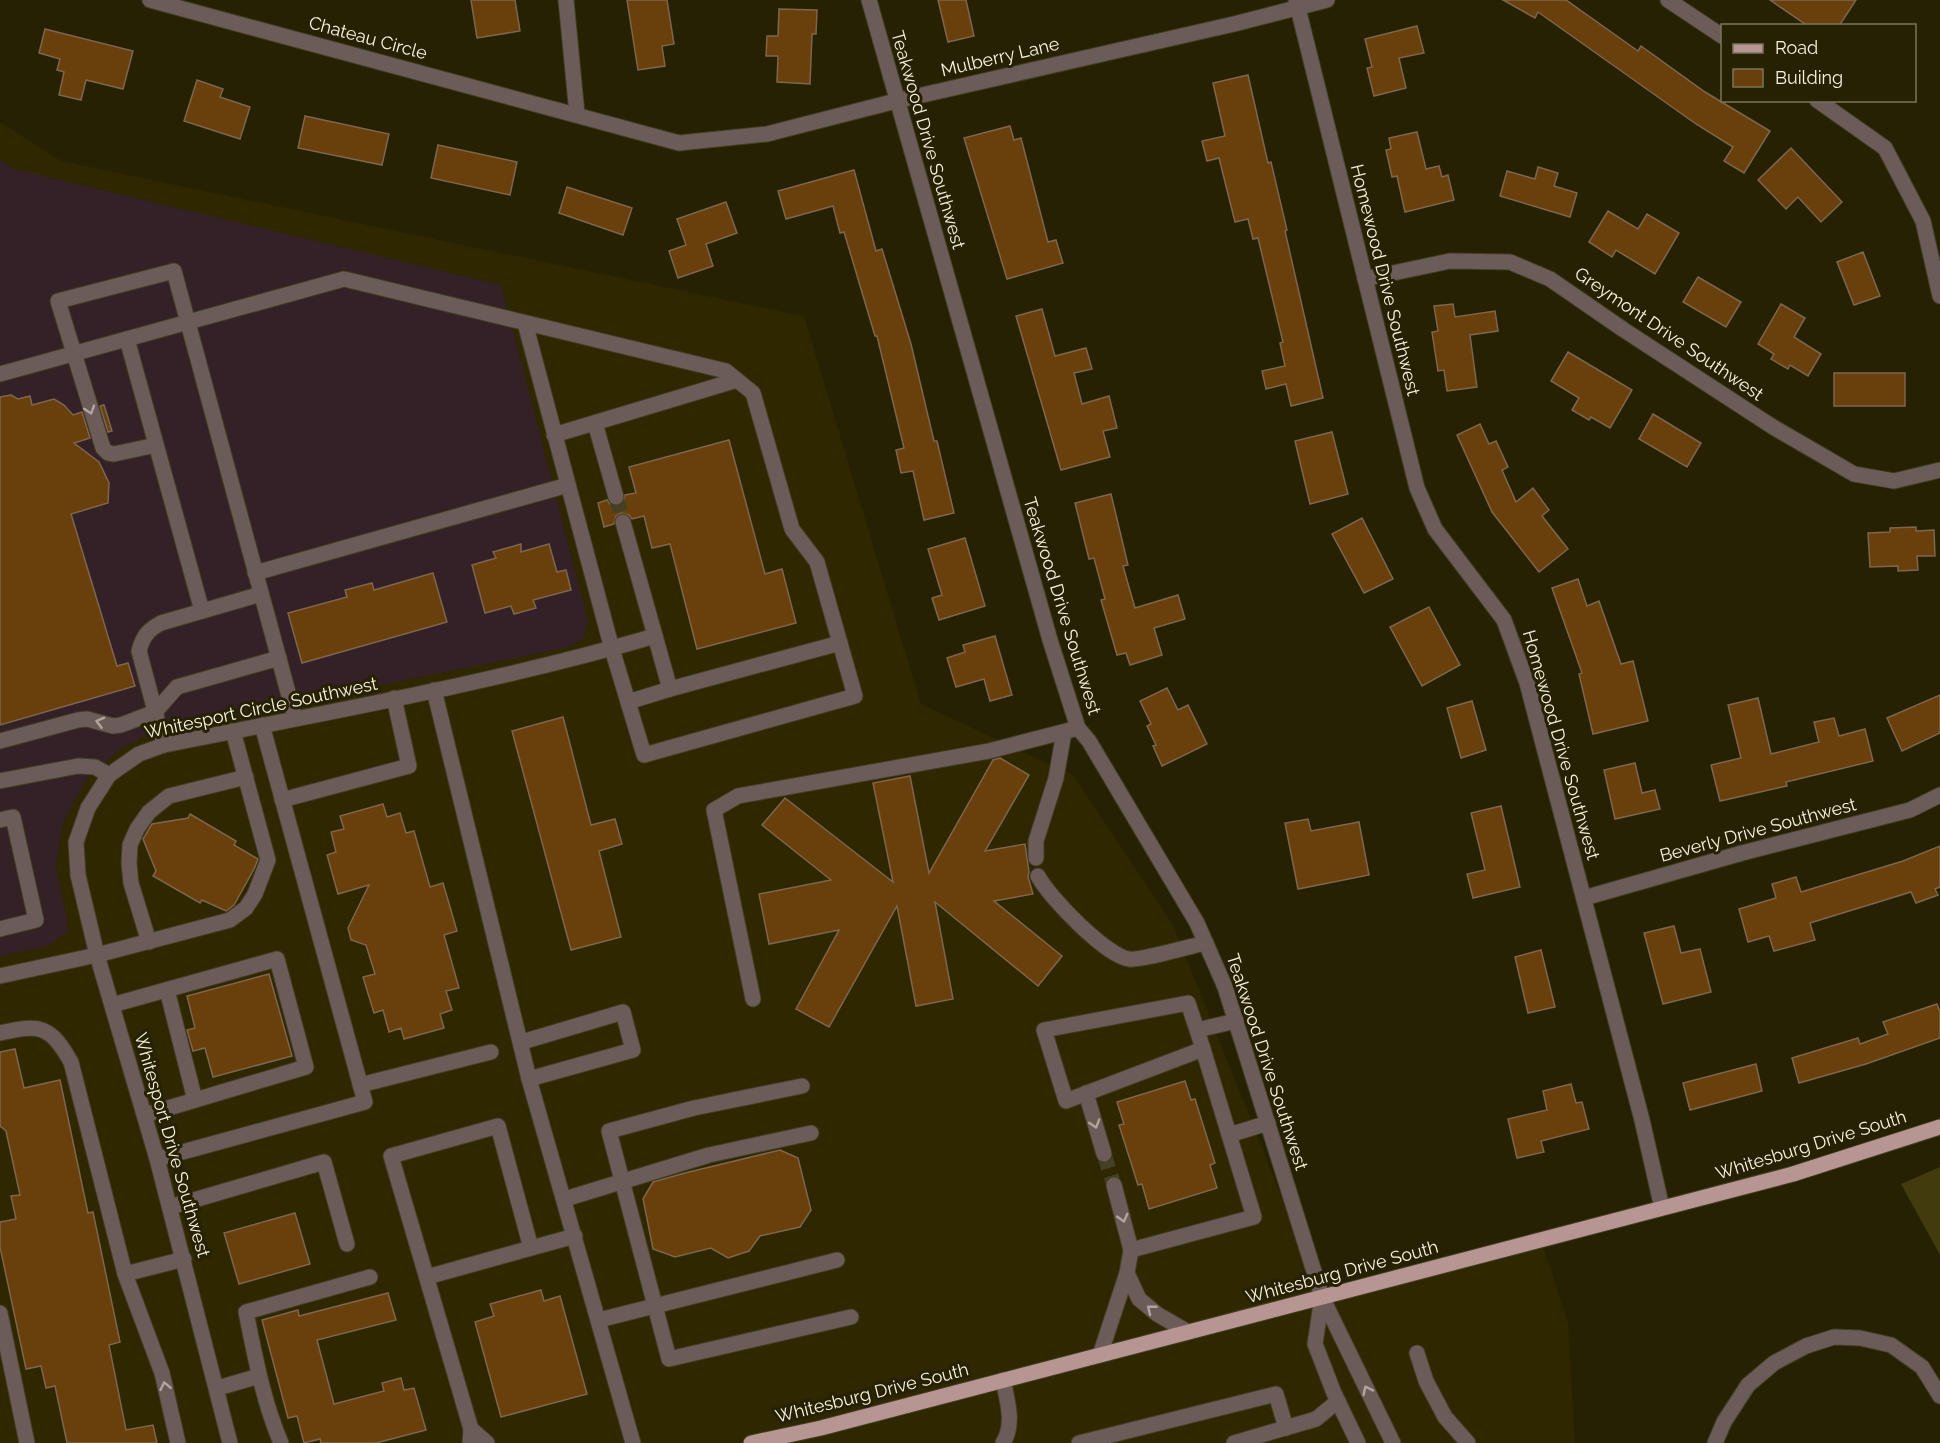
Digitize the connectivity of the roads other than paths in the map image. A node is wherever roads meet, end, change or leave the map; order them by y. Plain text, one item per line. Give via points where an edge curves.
1 (150, 0) edge
2 (567, 0) edge
3 (869, 0) edge
4 (1327, 0) edge
5 (1668, 0) edge
6 (1297, 3) edge
7 (1721, 35) edge
8 (896, 101) junction
9 (1820, 102) edge
10 (577, 114) junction
11 (1365, 279) junction
12 (1940, 296) edge
13 (187, 322) junction
14 (525, 323) junction
15 (127, 339) junction
16 (72, 354) junction
17 (0, 374) edge
18 (737, 380) junction
19 (595, 423) junction
20 (554, 435) junction
21 (156, 445) junction
22 (1940, 471) edge
23 (568, 485) junction
24 (616, 498) tunnel mouth
25 (623, 522) tunnel mouth
26 (255, 573) junction
27 (261, 594) junction
28 (202, 611) junction
29 (655, 636) junction
30 (840, 643) junction
31 (612, 649) junction
32 (279, 658) junction
33 (670, 689) junction
34 (434, 690) junction
35 (394, 698) junction
36 (628, 702) junction
37 (155, 712) junction
38 (295, 718) junction
39 (262, 725) junction
40 (1071, 730) junction
41 (233, 731) junction
42 (0, 741) edge
43 (164, 745) junction
44 (109, 775) junction
45 (246, 777) junction
46 (0, 781) edge
47 (1940, 795) edge
48 (282, 800) junction
49 (0, 820) edge
50 (1036, 858) dead end
51 (1038, 876) dead end
52 (1584, 898) junction
53 (0, 929) edge
54 (149, 942) junction
55 (1206, 943) junction
56 (97, 955) junction
57 (0, 976) edge
58 (167, 990) junction
59 (753, 999) dead end
60 (112, 1005) junction
61 (1236, 1021) junction
62 (1197, 1030) junction
63 (0, 1033) edge
64 (522, 1042) junction
65 (1203, 1049) junction
66 (491, 1052) dead end
67 (529, 1079) junction
68 (360, 1085) junction
69 (802, 1086) dead end
70 (1086, 1093) junction
71 (195, 1100) junction
72 (145, 1116) junction
73 (1268, 1123) junction
74 (1940, 1127) edge
75 (811, 1133) dead end
76 (1229, 1136) junction
77 (1104, 1154) tunnel mouth
78 (157, 1159) junction
79 (622, 1182) junction
80 (1114, 1185) tunnel mouth
81 (565, 1199) junction
82 (170, 1207) junction
83 (1662, 1208) junction
84 (575, 1236) junction
85 (347, 1244) dead end
86 (531, 1248) junction
87 (1131, 1250) junction
88 (184, 1259) junction
89 (837, 1260) dead end
90 (125, 1274) junction
91 (1127, 1274) junction
92 (370, 1277) dead end
93 (427, 1277) junction
94 (1322, 1298) junction
95 (655, 1307) junction
96 (0, 1313) edge
97 (851, 1317) dead end
98 (598, 1320) junction
99 (1188, 1332) junction
100 (1417, 1353) dead end
101 (1100, 1355) junction
102 (259, 1376) junction
103 (1003, 1380) junction
104 (218, 1388) junction
105 (1940, 1396) edge
106 (1338, 1401) junction
107 (1286, 1428) junction
108 (471, 1436) edge
109 (27, 1443) edge
110 (178, 1443) edge
111 (230, 1443) edge
112 (281, 1443) edge
113 (487, 1443) edge
114 (633, 1443) edge
115 (751, 1443) edge
116 (1003, 1443) edge
117 (1079, 1443) edge
118 (1234, 1443) edge
119 (1358, 1443) edge
120 (1393, 1443) edge
121 (1468, 1443) edge
122 (1715, 1443) edge

1 - 10 street, Chateau Circle
2 - 10 street
3 - 8 street, Teakwood Drive Southwest
4 - 6 street, Mulberry Lane
5 - 7 street
6 - 8 street, Mulberry Lane via 1224,27
6 - 11 street, Homewood Drive Southwest
8 - 10 street, Mulberry Lane via 767,134 679,143
8 - 40 street, Teakwood Drive Southwest via 1050,640
9 - 12 street via 1885,148 1923,221
11 - 22 street, Greymont Drive Southwest via 1450,261 1510,262 1550,279 1763,420 1854,474 1894,481
11 - 52 street, Homewood Drive Southwest via 1417,488 1435,529 1504,620 1527,683
13 - 14 street via 344,279
13 - 15 street
13 - 16 street via 174,271 57,301
13 - 26 street
14 - 18 street via 726,371
14 - 20 street
15 - 16 street
15 - 21 street
16 - 17 street
16 -> 21 street via 103,448 114,454
18 - 19 street
18 - 30 street via 753,393 792,529 817,562
19 - 20 street
19 - 24 street
20 - 23 street
21 - 28 street
23 - 26 street
23 - 31 street
25 - 29 street
26 - 27 street
27 - 28 street
27 - 32 street
28 - 37 street via 161,623 143,636 139,651
29 - 31 street, Whitesport Circle Southwest
29 - 33 street
30 - 33 street
30 - 36 street via 855,696 644,755
31 - 34 street, Whitesport Circle Southwest
31 - 36 street
32 - 37 street via 177,687
32 - 38 street
33 - 36 street
34 - 35 street, Whitesport Circle Southwest
34 - 64 street
35 - 38 street, Whitesport Circle Southwest
35 - 48 street via 410,766
37 -> 42 street via 121,725 78,720
37 - 43 street
38 - 39 street, Whitesport Circle Southwest
39 - 41 street, Whitesport Circle Southwest
39 - 48 street
40 - 50 street via 1036,841
40 - 55 street, Teakwood Drive Southwest via 1089,741
40 - 59 street via 989,751 738,796 714,810
41 - 43 street, Whitesport Circle Southwest
41 - 45 street
43 - 44 street, Whitesport Circle Southwest via 139,754
44 - 46 street via 95,767 78,766
44 - 56 street, Whitesport Circle Southwest via 88,808 76,842 78,874
45 - 54 street via 169,796 149,812 137,829 130,845 131,883
45 - 54 street via 268,860 255,894 231,920
47 - 52 street, Beverly Drive Southwest via 1910,810
48 - 68 street
49 - 53 street via 14,817 36,921
51 - 55 street via 1052,898 1086,931 1128,959
52 - 83 street, Homewood Drive Southwest
54 - 56 street
55 - 61 street, Teakwood Drive Southwest
56 - 57 street
56 - 60 street, Whitesport Drive Southwest
58 - 60 street
58 - 71 street
58 - 71 street via 277,958 306,1067
60 - 72 street, Whitesport Drive Southwest
61 - 62 street
61 - 73 street, Teakwood Drive Southwest
62 - 65 street
62 - 70 street via 1188,1003 1044,1030 1066,1101
63 - 90 street via 38,1027 62,1045 71,1062
64 - 67 street
64 - 67 street via 623,1012 633,1050
65 - 70 street
65 - 76 street
66 - 68 street
67 - 81 street
68 - 78 street via 365,1102
69 - 79 street via 694,1108 609,1131
70 -> 77 street
71 - 72 street
72 - 78 street, Whitesport Drive Southwest
73 - 76 street
73 - 94 street, Teakwood Drive Southwest
74 - 83 main road, Whitesburg Drive South via 1793,1174
75 - 79 street via 709,1155
76 - 87 street via 1254,1217
78 - 82 street, Whitesport Drive Southwest
79 - 81 street
79 - 95 street
80 -> 87 street
81 - 84 street
82 - 85 street via 324,1162
82 - 88 street, Whitesport Drive Southwest
83 - 94 main road, Whitesburg Drive South
84 - 86 street
84 - 98 street
86 - 93 street
86 - 93 street via 498,1126 391,1155
87 - 91 street
88 - 90 street
88 - 104 street, Whitesport Drive Southwest
89 - 95 street
110 -> 90 street via 162,1372
99 -> 91 street via 1139,1299
91 - 101 street
92 - 102 street via 246,1312
93 - 108 street
94 - 99 main road, Whitesburg Drive South
94 - 106 street via 1315,1344
120 -> 94 street, Teakwood Drive Southwest
95 - 97 street via 669,1359
95 - 98 street
96 - 109 street
98 - 114 street
99 - 101 main road, Whitesburg Drive South
100 - 121 street via 1445,1417
101 - 103 main road, Whitesburg Drive South
102 - 104 street
102 - 112 street
103 - 115 main road, Whitesburg Drive South
103 - 116 street via 1009,1416 1008,1435
104 - 111 street, Whitesport Drive Southwest
105 - 122 street via 1922,1367 1891,1345 1834,1337 1806,1346 1748,1385
106 - 107 street via 1316,1419
106 - 119 street
107 - 117 street via 1276,1394
107 - 118 street
108 - 113 street

